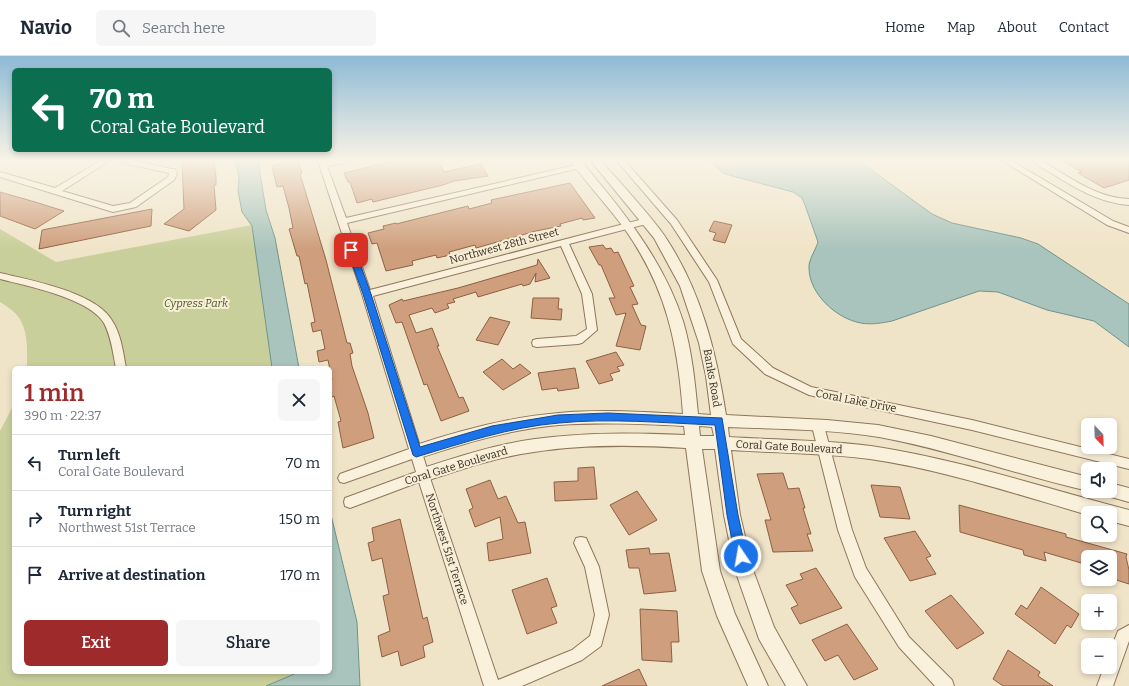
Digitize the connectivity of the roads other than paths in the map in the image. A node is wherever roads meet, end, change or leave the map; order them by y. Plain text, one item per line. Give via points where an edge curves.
1 (154, 190) edge
2 (332, 190) edge
3 (468, 190) edge
4 (600, 190) edge
5 (621, 190) edge
6 (647, 190) edge
7 (1056, 190) edge
8 (1088, 190) edge
9 (56, 191) edge
10 (1129, 202) edge
11 (647, 221) junction
12 (342, 222) junction
13 (628, 226) junction
14 (1129, 230) edge
15 (564, 243) junction
16 (0, 276) edge
17 (367, 294) junction
18 (537, 343) dead end
19 (121, 366) edge
20 (692, 420) junction
21 (719, 421) junction
22 (818, 426) junction
23 (694, 443) junction
24 (722, 444) junction
25 (823, 449) junction
26 (416, 452) junction
27 (1129, 464) edge
28 (423, 475) junction
29 (344, 478) dead end
30 (1081, 482) edge
31 (1117, 492) edge
32 (1129, 495) edge
33 (350, 502) dead end
34 (1084, 506) edge
35 (1117, 515) edge
36 (1129, 518) edge
37 (581, 543) dead end
38 (1129, 632) edge
39 (492, 686) edge
40 (503, 686) edge
41 (758, 686) edge
42 (797, 686) edge
43 (946, 686) edge
44 (1105, 686) edge

1 - 9 street via 133,205 113,209
2 - 12 street, Northwest 51st Terrace
3 - 12 street
4 - 13 street
5 - 11 street, Banks Road
6 - 27 street, Coral Lake Drive via 674,222 714,282 737,341 769,371 809,391 972,425
7 - 14 street via 1110,223
8 - 10 street via 1100,197
11 - 13 street, Northwest 28th Street
11 - 21 street, Banks Road via 673,261 696,313 706,343
12 - 17 street, Northwest 51st Terrace
13 - 15 street, Northwest 28th Street
13 - 20 street via 658,275 680,334
15 - 17 street, Northwest 28th Street
15 - 18 street via 587,294 592,330 578,340
16 - 19 street via 56,290 90,305 107,320
17 - 26 street, Northwest 51st Terrace
20 - 21 street, Coral Gate Boulevard
20 - 23 street
20 - 26 street, Coral Gate Boulevard via 608,417 558,419 499,428
21 - 22 street, Coral Gate Boulevard
21 - 24 street, Banks Road
22 - 25 street
22 - 30 street, Coral Gate Boulevard via 904,436
23 - 24 street, Coral Gate Boulevard
23 - 28 street, Coral Gate Boulevard via 610,439 558,442 507,450
23 - 41 street via 711,571 731,631
24 - 25 street, Coral Gate Boulevard
24 - 42 street, Banks Road via 732,515 744,570 766,632
25 - 34 street, Coral Gate Boulevard via 860,451 928,464
25 - 43 street via 845,530 860,572 904,642
26 - 28 street, Northwest 51st Terrace
26 - 29 street, Coral Gate Boulevard
28 - 33 street, Coral Gate Boulevard
28 - 39 street, Northwest 51st Terrace
31 - 32 street
35 - 36 street, Coral Gate Boulevard
37 - 40 street via 592,567 602,615 596,641 577,655
38 - 44 street via 1123,636

